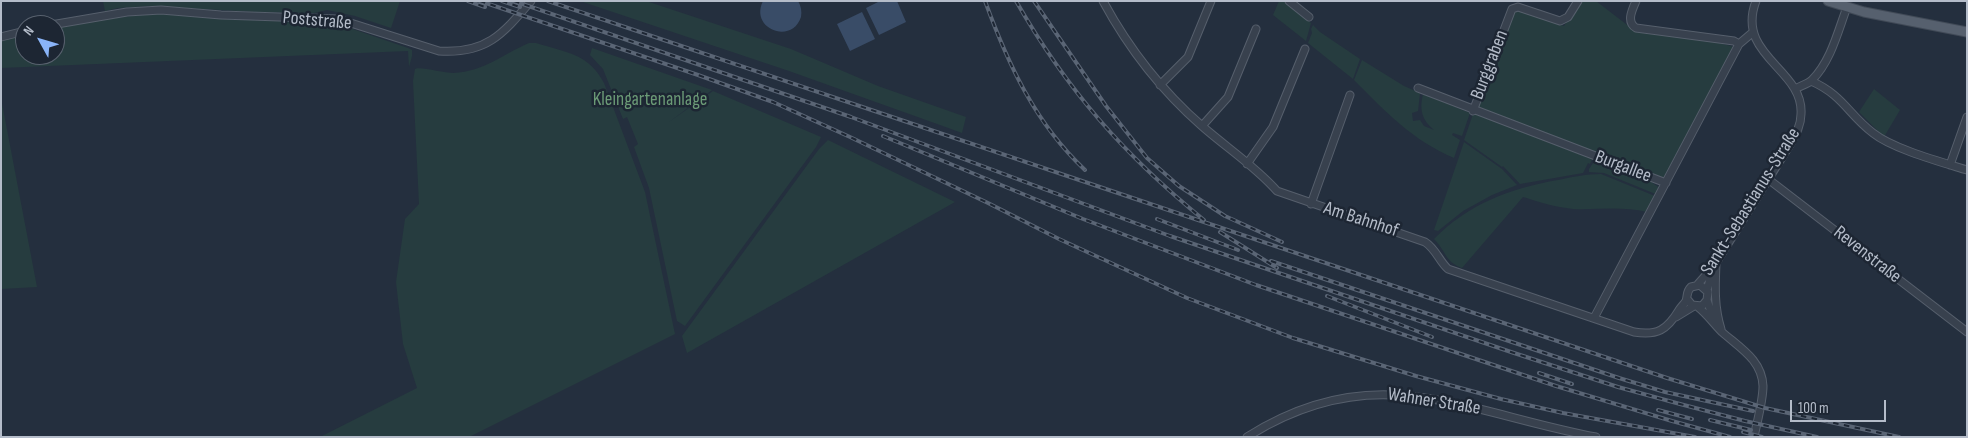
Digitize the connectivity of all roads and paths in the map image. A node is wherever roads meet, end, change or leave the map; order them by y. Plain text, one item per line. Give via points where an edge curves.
1 (531, 1) edge
2 (1103, 1) edge
3 (1212, 1) edge
4 (1289, 1) edge
5 (1578, 1) edge
6 (1636, 1) edge
7 (1756, 1) edge
8 (1828, 1) edge
9 (1847, 7) junction
10 (1308, 17) dead end
11 (65, 23) edge
12 (1256, 29) dead end
13 (1967, 32) edge
14 (1752, 33) junction
15 (15, 34) edge
16 (1, 37) edge
17 (1739, 44) junction
18 (1305, 49) dead end
19 (1811, 81) junction
20 (1160, 85) junction
21 (1418, 88) dead end
22 (1795, 89) junction
23 (1350, 95) dead end
24 (1473, 110) junction
25 (1967, 117) edge
26 (1202, 126) junction
27 (1247, 164) junction
28 (1950, 165) junction
29 (1967, 170) edge
30 (1768, 179) junction
31 (1666, 183) junction
32 (1311, 204) junction
33 (1715, 264) junction
34 (1698, 284) junction
35 (1707, 290) junction
36 (1687, 299) junction
37 (1707, 300) junction
38 (1696, 306) junction
39 (1675, 317) junction
40 (1594, 318) junction
41 (1715, 324) junction
42 (1967, 331) edge
43 (1722, 332) junction
44 (1247, 437) edge
45 (1596, 437) edge
46 (1754, 437) edge

1 - 11 street, Poststraße via 498,36 480,46 456,52 439,51 338,19 161,10
2 - 20 street, Am Bahnhof via 1121,32
3 - 20 street via 1188,57
4 - 10 street
5 - 24 street, Burggraben via 1568,17 1560,21 1518,7 1512,9
6 - 17 street via 1630,22 1636,28
7 - 14 street via 1751,18
8 - 9 main road
9 - 13 main road
9 - 19 street via 1831,51
12 - 26 street via 1228,97
14 - 17 street, Burgallee
14 - 22 street, Sankt-Sebastianus-Straße
15 - 16 street
17 - 31 street, Burgallee
18 - 27 street via 1273,127
19 - 22 street
19 - 28 street via 1836,95 1884,141
20 - 26 street, Am Bahnhof
21 - 24 street, Burgallee
22 - 30 street, Sankt-Sebastianus-Straße via 1801,107 1800,123
23 - 32 street
24 - 31 street, Burgallee
25 - 28 street
26 - 27 street, Am Bahnhof
27 - 32 street, Am Bahnhof via 1278,190
28 - 29 street
30 - 33 street, Sankt-Sebastianus-Straße
30 - 42 street, Revenstraße
31 - 40 street
32 - 40 street, Am Bahnhof via 1425,242 1448,269
33 - 34 street, Sankt-Sebastianus-Straße
33 - 35 street
33 - 43 street via 1715,302
34 - 35 street
34 - 36 street via 1689,288
35 - 37 street
36 - 38 street
36 - 39 street, Am Bahnhof
37 - 38 street
37 - 41 street
38 - 39 street, Am Bahnhof
38 - 41 street
39 - 40 street, Am Bahnhof via 1660,332 1649,334
41 - 43 street
43 - 46 street via 1751,356 1762,376 1763,388
44 - 45 street, Wahner Straße via 1307,407 1376,393 1452,402

